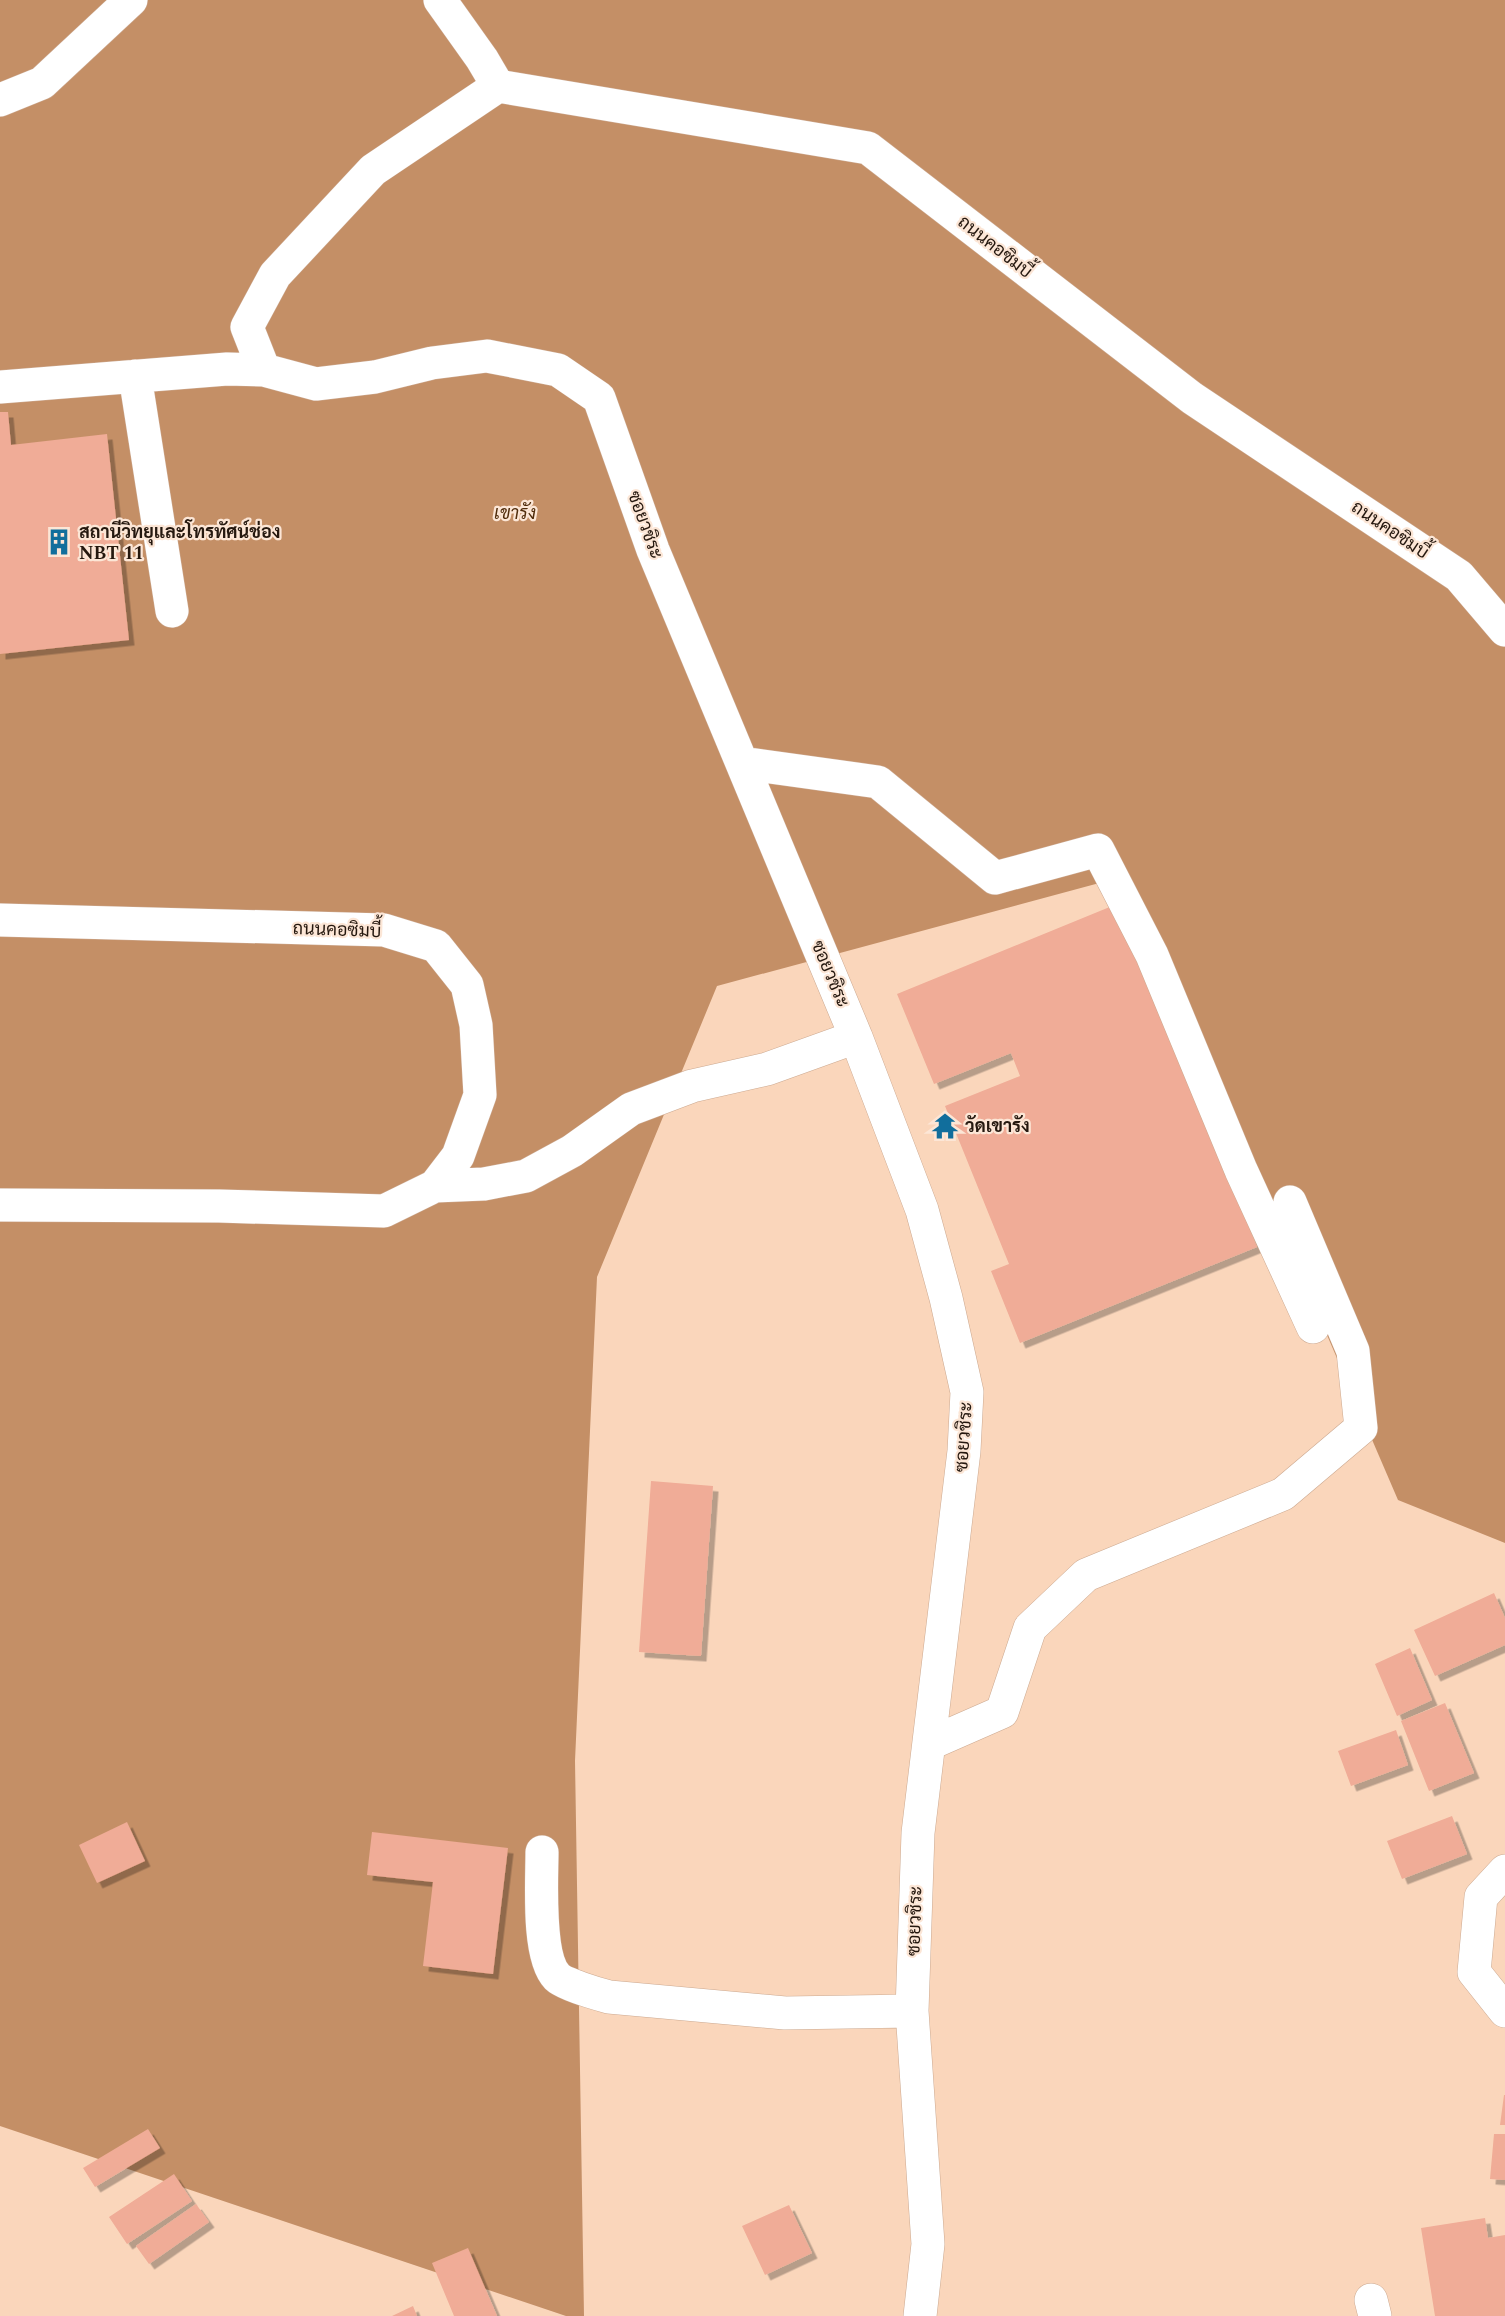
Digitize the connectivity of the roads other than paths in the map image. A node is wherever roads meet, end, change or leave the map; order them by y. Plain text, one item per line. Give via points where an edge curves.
1 (131, 0) edge
2 (440, 0) edge
3 (498, 86) junction
4 (0, 100) edge
5 (264, 370) junction
6 (135, 376) junction
7 (0, 387) edge
8 (172, 611) dead end
9 (1505, 630) edge
10 (742, 763) junction
11 (0, 920) edge
12 (856, 1037) junction
13 (435, 1186) junction
14 (1290, 1202) dead end
15 (0, 1205) edge
16 (1313, 1327) dead end
17 (929, 1744) junction
18 (542, 1852) dead end
19 (1505, 1871) edge
20 (912, 2011) junction
21 (1505, 2011) edge
22 (920, 2316) edge

1 - 4 street via 42,83
2 - 3 street
3 - 5 street via 373,170 275,275 247,327
3 - 9 street, ถนนคอซิมบี้ via 868,148 1192,398 1459,576
5 - 6 street, ซอยวชิระ
5 - 10 street, ซอยวชิระ via 316,384 487,356 558,370 599,398 653,550
6 - 7 street, ซอยวชิระ
6 - 8 street
10 - 12 street, ซอยวชิระ
10 - 16 street via 878,782 995,878 1098,850 1152,956 1241,1170
11 - 13 street, ถนนคอซิมบี้ via 384,930 436,946 467,985 476,1025 480,1095 458,1156
12 - 13 street via 767,1069 692,1086 631,1109 572,1151 526,1176 484,1184
12 - 17 street, ซอยวชิระ via 922,1210 967,1392 964,1451
13 - 15 street, ถนนคอซิมบี้ via 384,1211
14 - 17 street via 1353,1351 1361,1428 1283,1494 1086,1575 1030,1628 1002,1712
17 - 20 street, ซอยวชิระ via 918,1833
18 - 20 street via 544,1950 557,1977 586,1990 609,1997 785,2013
19 - 21 street via 1481,1898 1474,1971
20 - 22 street, ซอยวชิระ via 928,2244

